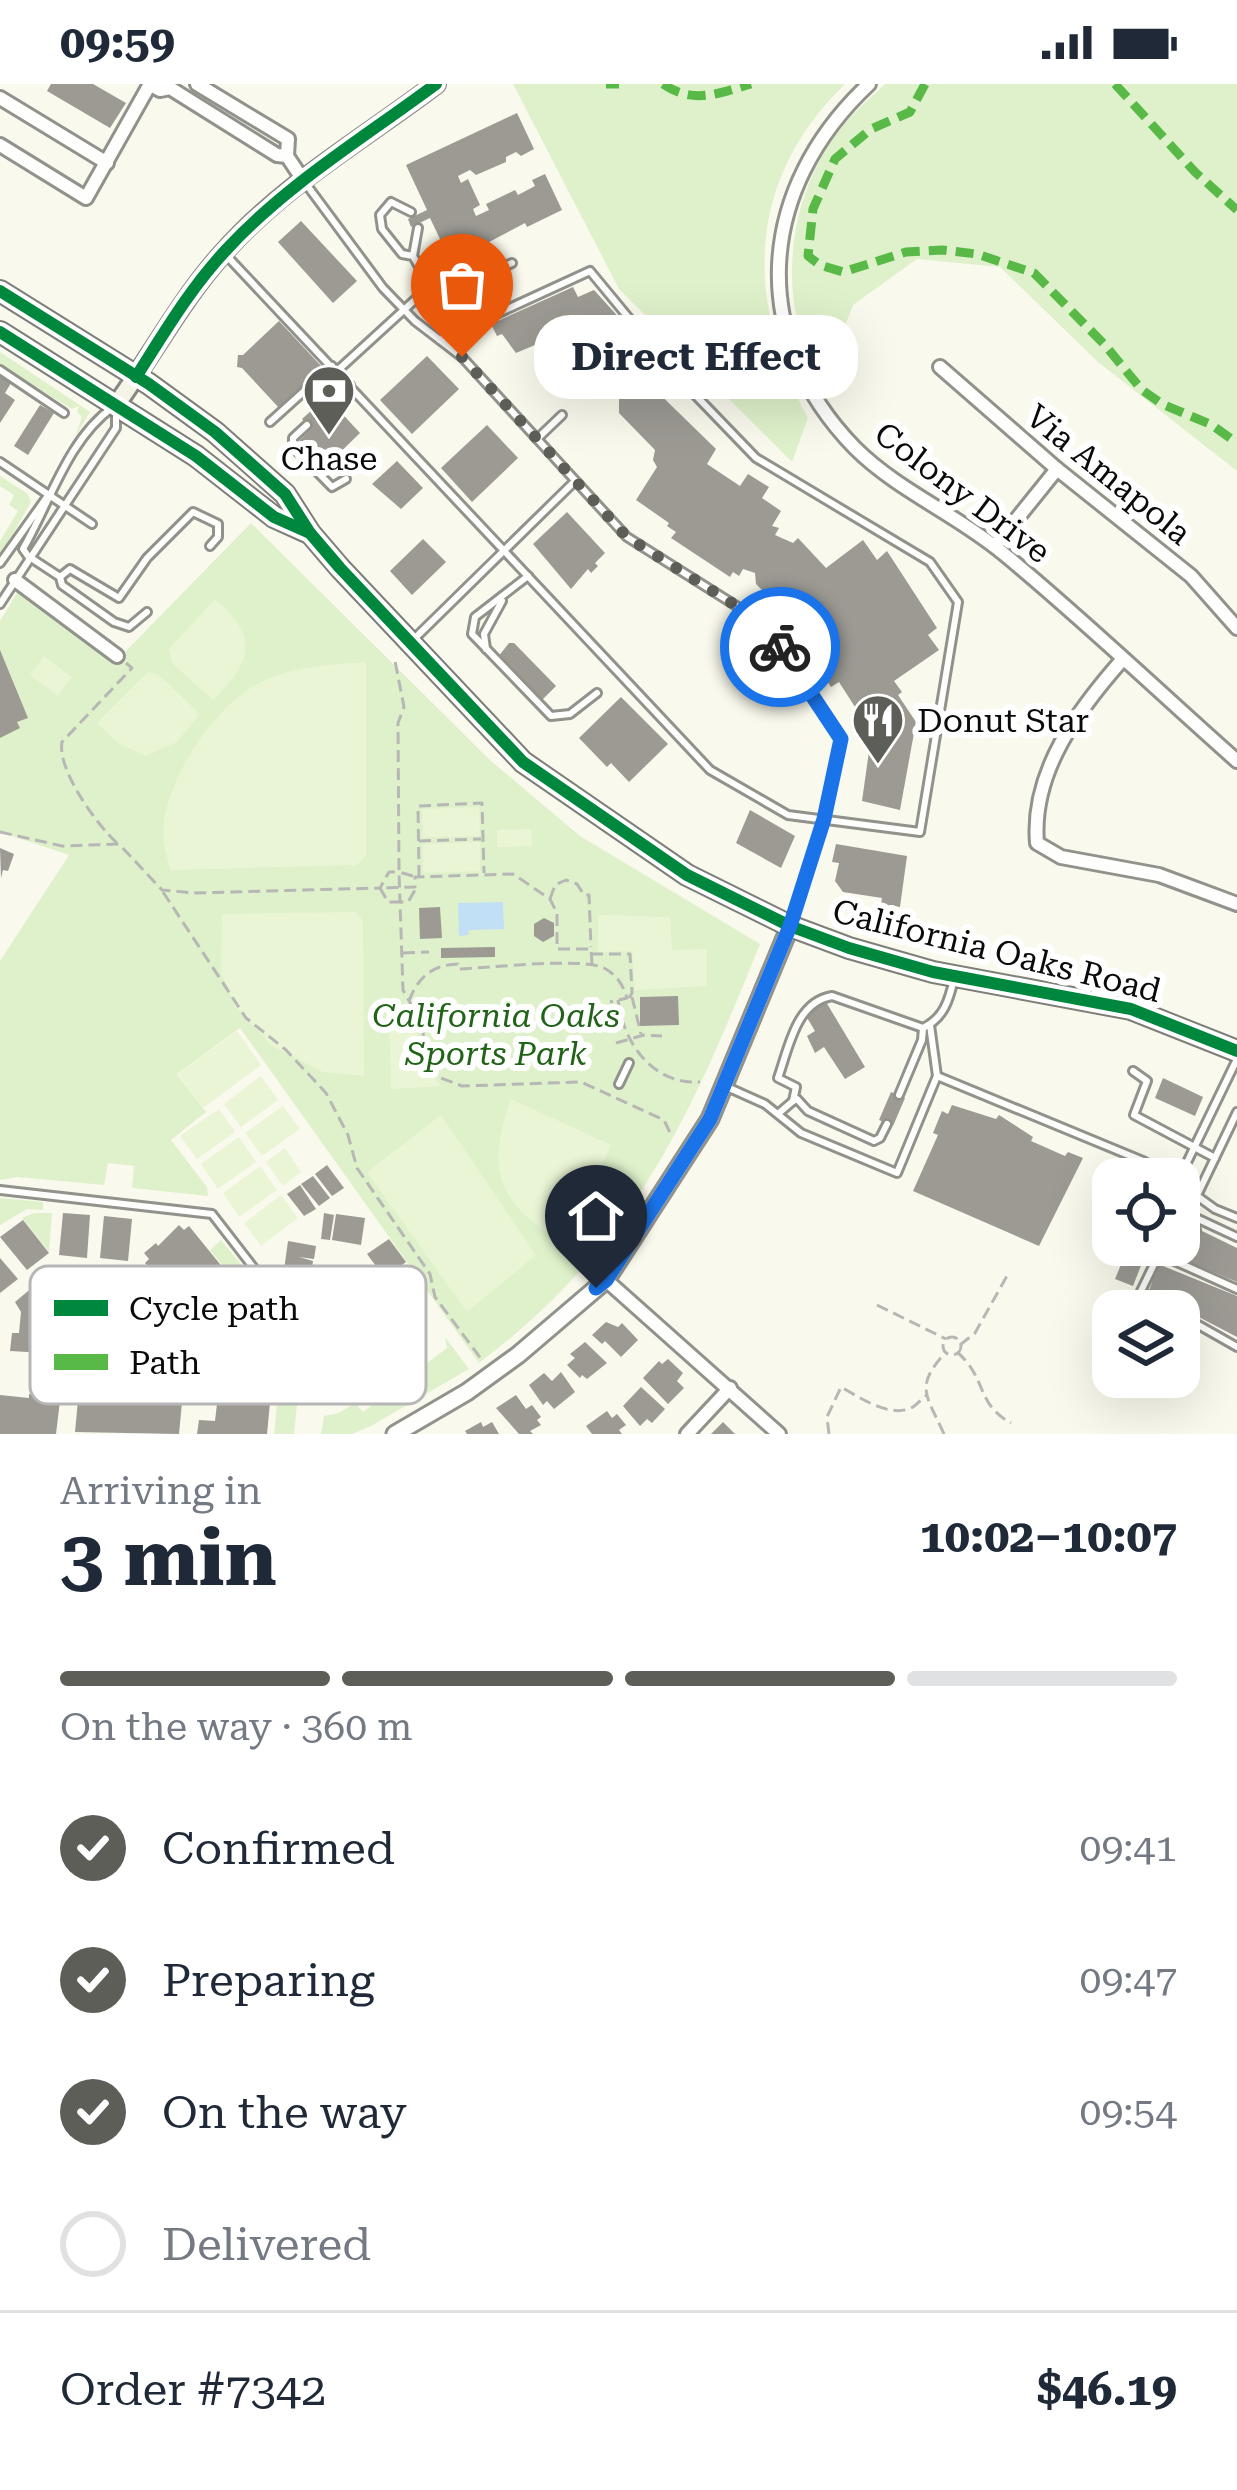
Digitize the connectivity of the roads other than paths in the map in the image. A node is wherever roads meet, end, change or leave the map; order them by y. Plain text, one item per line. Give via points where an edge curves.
1 (150, 84) edge
2 (197, 84) edge
3 (436, 84) edge
4 (869, 84) edge
5 (173, 86) edge
6 (0, 98) edge
7 (257, 121) junction
8 (247, 136) junction
9 (0, 145) edge
10 (287, 156) junction
11 (107, 163) junction
12 (303, 180) junction
13 (411, 212) dead end
14 (418, 228) dead end
15 (223, 252) junction
16 (413, 256) junction
17 (512, 263) dead end
18 (430, 286) junction
19 (0, 291) edge
20 (403, 308) junction
21 (0, 332) edge
22 (440, 340) junction
23 (940, 367) dead end
24 (334, 369) junction
25 (0, 370) edge
26 (136, 377) junction
27 (350, 386) junction
28 (116, 405) junction
29 (64, 413) dead end
30 (318, 415) dead end
31 (562, 415) dead end
32 (270, 422) dead end
33 (307, 425) dead end
34 (537, 439) junction
35 (0, 462) edge
36 (1057, 469) junction
37 (346, 478) dead end
38 (575, 481) junction
39 (50, 494) junction
40 (67, 505) junction
41 (92, 524) dead end
42 (310, 533) junction
43 (211, 546) dead end
44 (995, 546) junction
45 (504, 550) junction
46 (28, 556) junction
47 (0, 563) edge
48 (528, 576) junction
49 (60, 577) junction
50 (15, 580) junction
51 (0, 588) edge
52 (504, 598) junction
53 (0, 604) edge
54 (147, 612) dead end
55 (1237, 628) edge
56 (410, 644) junction
57 (486, 649) junction
58 (117, 656) road end
59 (1122, 660) junction
60 (597, 693) dead end
61 (1237, 761) edge
62 (824, 819) junction
63 (1237, 904) edge
64 (790, 926) junction
65 (955, 975) junction
66 (927, 1026) junction
67 (1237, 1055) edge
68 (629, 1063) dead end
69 (1133, 1071) dead end
70 (938, 1076) junction
71 (619, 1084) dead end
72 (724, 1085) junction
73 (899, 1095) dead end
74 (793, 1101) junction
75 (1215, 1106) junction
76 (778, 1114) junction
77 (1236, 1115) edge
78 (887, 1124) dead end
79 (1195, 1147) junction
80 (1136, 1158) edge
81 (1189, 1158) edge
82 (1215, 1158) junction
83 (0, 1190) edge
84 (1200, 1190) edge
85 (1200, 1198) edge
86 (1237, 1218) edge
87 (1200, 1223) edge
88 (1237, 1237) edge
89 (252, 1266) edge
90 (1186, 1266) edge
91 (606, 1280) junction
92 (1237, 1289) edge
93 (1200, 1327) edge
94 (1237, 1348) edge
95 (730, 1388) junction
96 (394, 1434) edge
97 (687, 1434) edge
98 (779, 1434) edge

1 - 5 street
1 - 11 street
2 - 7 street
3 - 12 main road
4 - 44 street, Colony Drive via 799,173 780,242 788,337 803,380 858,451
5 - 8 street
6 - 11 street
7 - 8 street
7 - 10 street via 288,140
8 - 10 street
9 - 11 street via 86,198
10 - 12 street
12 - 15 main road
12 - 20 lane
13 - 16 lane via 391,202 380,215 402,254
14 - 16 lane
15 - 24 lane
15 - 26 main road
16 - 18 lane
17 - 18 lane via 472,281
18 - 20 lane
19 - 26 main road, California Oaks Road
20 - 22 lane
20 - 24 lane
21 - 28 main road, California Oaks Road
22 - 34 lane
22 - 62 lane via 590,271 756,458 930,562 958,602 920,832
23 - 36 street, Via Amapola
24 - 27 lane
24 - 32 lane
25 - 29 lane
26 - 28 main road
26 - 42 main road, California Oaks Road via 285,494
27 - 30 lane
27 - 45 lane
28 - 39 lane via 98,417
28 - 40 lane via 116,428
28 - 42 main road, California Oaks Road via 274,517
31 - 34 lane
33 - 37 lane via 293,447 332,487
34 - 38 lane
35 - 39 lane
36 - 44 street
36 - 55 street, Via Amapola via 1191,576
38 - 45 lane
38 - 62 lane via 627,537 765,624 841,739
39 - 40 lane
39 - 46 lane via 23,549
39 - 47 lane
40 - 41 lane
40 - 46 lane
42 - 56 main road, California Oaks Road
43 - 49 lane via 218,524 198,511 118,598 70,569
44 - 59 street, Colony Drive
45 - 48 lane
45 - 56 lane
46 - 49 lane
46 - 50 lane
48 - 52 lane
48 - 62 lane via 710,770 788,815
49 - 54 lane via 124,627
50 - 51 lane
50 - 53 lane
50 - 58 street
52 - 57 lane via 484,634
52 - 57 lane via 472,625
56 - 64 main road, California Oaks Road via 523,762 687,875
57 - 60 lane via 551,716 570,714
59 - 61 street, Colony Drive
59 - 63 street via 1056,751 1035,821 1037,843
62 - 64 lane
64 - 65 main road, California Oaks Road
64 - 72 street
65 - 66 lane via 948,1003
65 - 67 main road, California Oaks Road via 1131,1009
66 - 70 lane
66 - 73 lane
66 - 74 lane via 817,998 804,1010 778,1078 796,1087
67 - 75 lane
68 - 71 lane
69 - 79 lane via 1147,1081 1135,1115
70 - 76 lane via 897,1173 801,1133
70 - 80 lane
72 - 76 lane
72 - 91 street
74 - 76 lane
74 - 78 lane via 877,1141
75 - 77 lane
75 - 79 lane
77 - 82 lane
79 - 81 lane
79 - 82 lane
82 - 84 lane
83 - 89 lane via 212,1214
85 - 86 lane
87 - 88 lane
90 - 92 lane
91 - 95 street
91 - 96 street via 477,1385
93 - 94 lane
95 - 97 street
95 - 98 street

